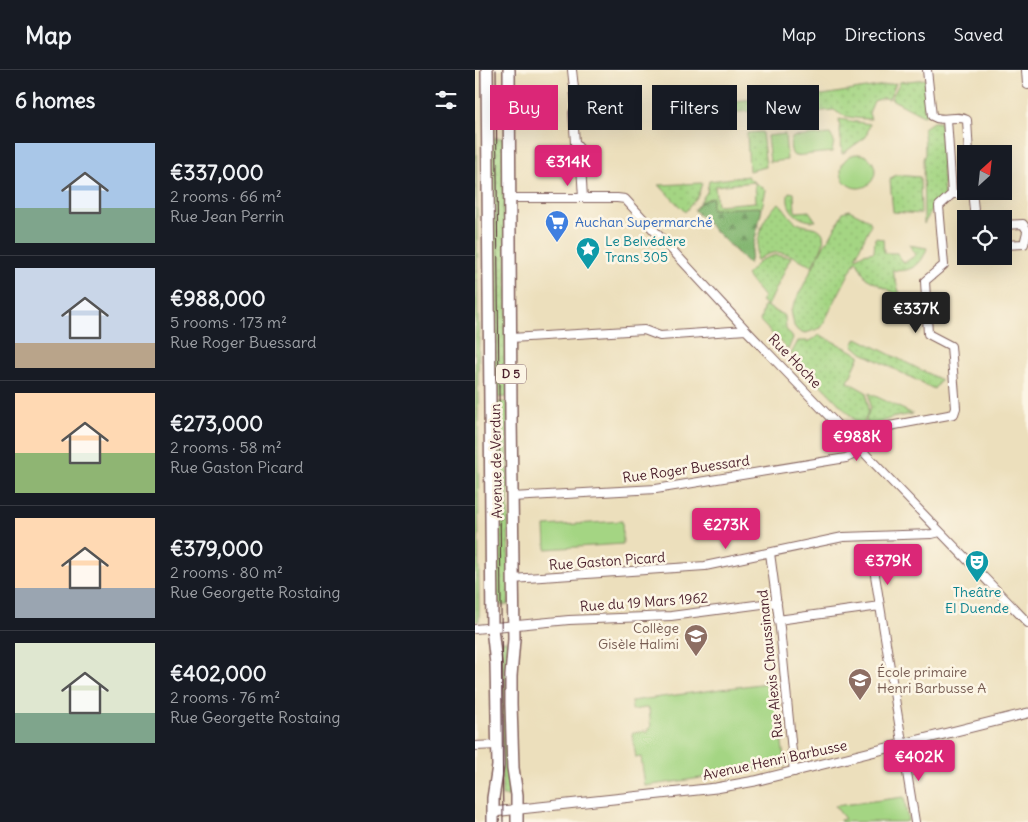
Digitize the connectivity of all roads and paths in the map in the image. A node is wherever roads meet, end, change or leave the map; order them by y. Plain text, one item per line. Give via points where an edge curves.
1 (487, 70) edge
2 (509, 70) edge
3 (572, 70) edge
4 (927, 70) edge
5 (1027, 70) edge
6 (1028, 84) edge
7 (947, 119) junction
8 (968, 145) edge
9 (952, 194) junction
10 (957, 194) edge
11 (509, 198) junction
12 (583, 198) junction
13 (1012, 225) edge
14 (1027, 232) edge
15 (1012, 245) edge
16 (747, 330) junction
17 (511, 338) junction
18 (860, 449) junction
19 (511, 498) junction
20 (940, 532) junction
21 (770, 553) junction
22 (874, 569) dead end
23 (513, 579) junction
24 (777, 602) junction
25 (880, 606) junction
26 (779, 620) junction
27 (1028, 623) edge
28 (514, 626) junction
29 (492, 628) junction
30 (475, 629) edge
31 (1028, 713) edge
32 (497, 745) junction
33 (475, 746) edge
34 (902, 746) junction
35 (794, 772) junction
36 (517, 816) edge
37 (493, 817) edge
38 (915, 822) edge

1 - 29 main road, Avenue de Verdun / D 5
2 - 11 main road, Avenue de Verdun / D 5
3 - 12 street via 576,106 573,113 575,143 580,149
4 - 7 street via 932,116
5 - 6 main road
7 - 8 street via 967,120
7 - 9 street
9 - 10 street
9 - 18 street, Rue Roger Buessard via 939,206 944,265 925,281 928,334 951,346 955,412 949,416 884,427
11 - 12 street, Rue Hoche
11 - 17 main road, Avenue de Verdun / D 5
12 - 16 street, Rue Hoche via 625,199
13 - 14 street via 1023,224
14 - 15 street via 1024,244
16 - 17 street via 660,336 644,330
16 - 18 street, Rue Hoche
17 - 19 main road, Avenue de Verdun / D 5
18 - 19 street, Rue Roger Buessard via 846,458 656,489
18 - 20 street, Rue Hoche
19 - 23 main road, Avenue de Verdun / D 5
20 - 21 street, Rue Gaston Picard via 843,537
20 - 27 street, Rue Hoche
21 - 23 street, Rue Gaston Picard via 705,566
21 - 24 street, Rue Alexis Chaussinand
22 - 25 street
23 - 28 main road, Avenue de Verdun / D 5
24 - 26 street, Rue Alexis Chaussinand
24 - 28 street, Rue du 19 Mars 1962 via 671,616
25 - 26 street
25 - 34 street
26 - 35 street, Rue Alexis Chaussinand
28 - 29 street, Rue du 19 Mars 1962
28 - 36 main road, Avenue de Verdun / D 5 via 511,704
29 - 30 street, Rue du 19 Mars 1962
29 - 32 main road, Avenue de Verdun / D 5
31 - 34 street, Avenue Henri Barbusse
32 - 33 street
32 - 37 main road, Avenue de Verdun
34 - 35 street, Avenue Henri Barbusse
34 - 38 street
35 - 36 street, Avenue Henri Barbusse via 716,788
36 - 37 street, Avenue Henri Barbusse

